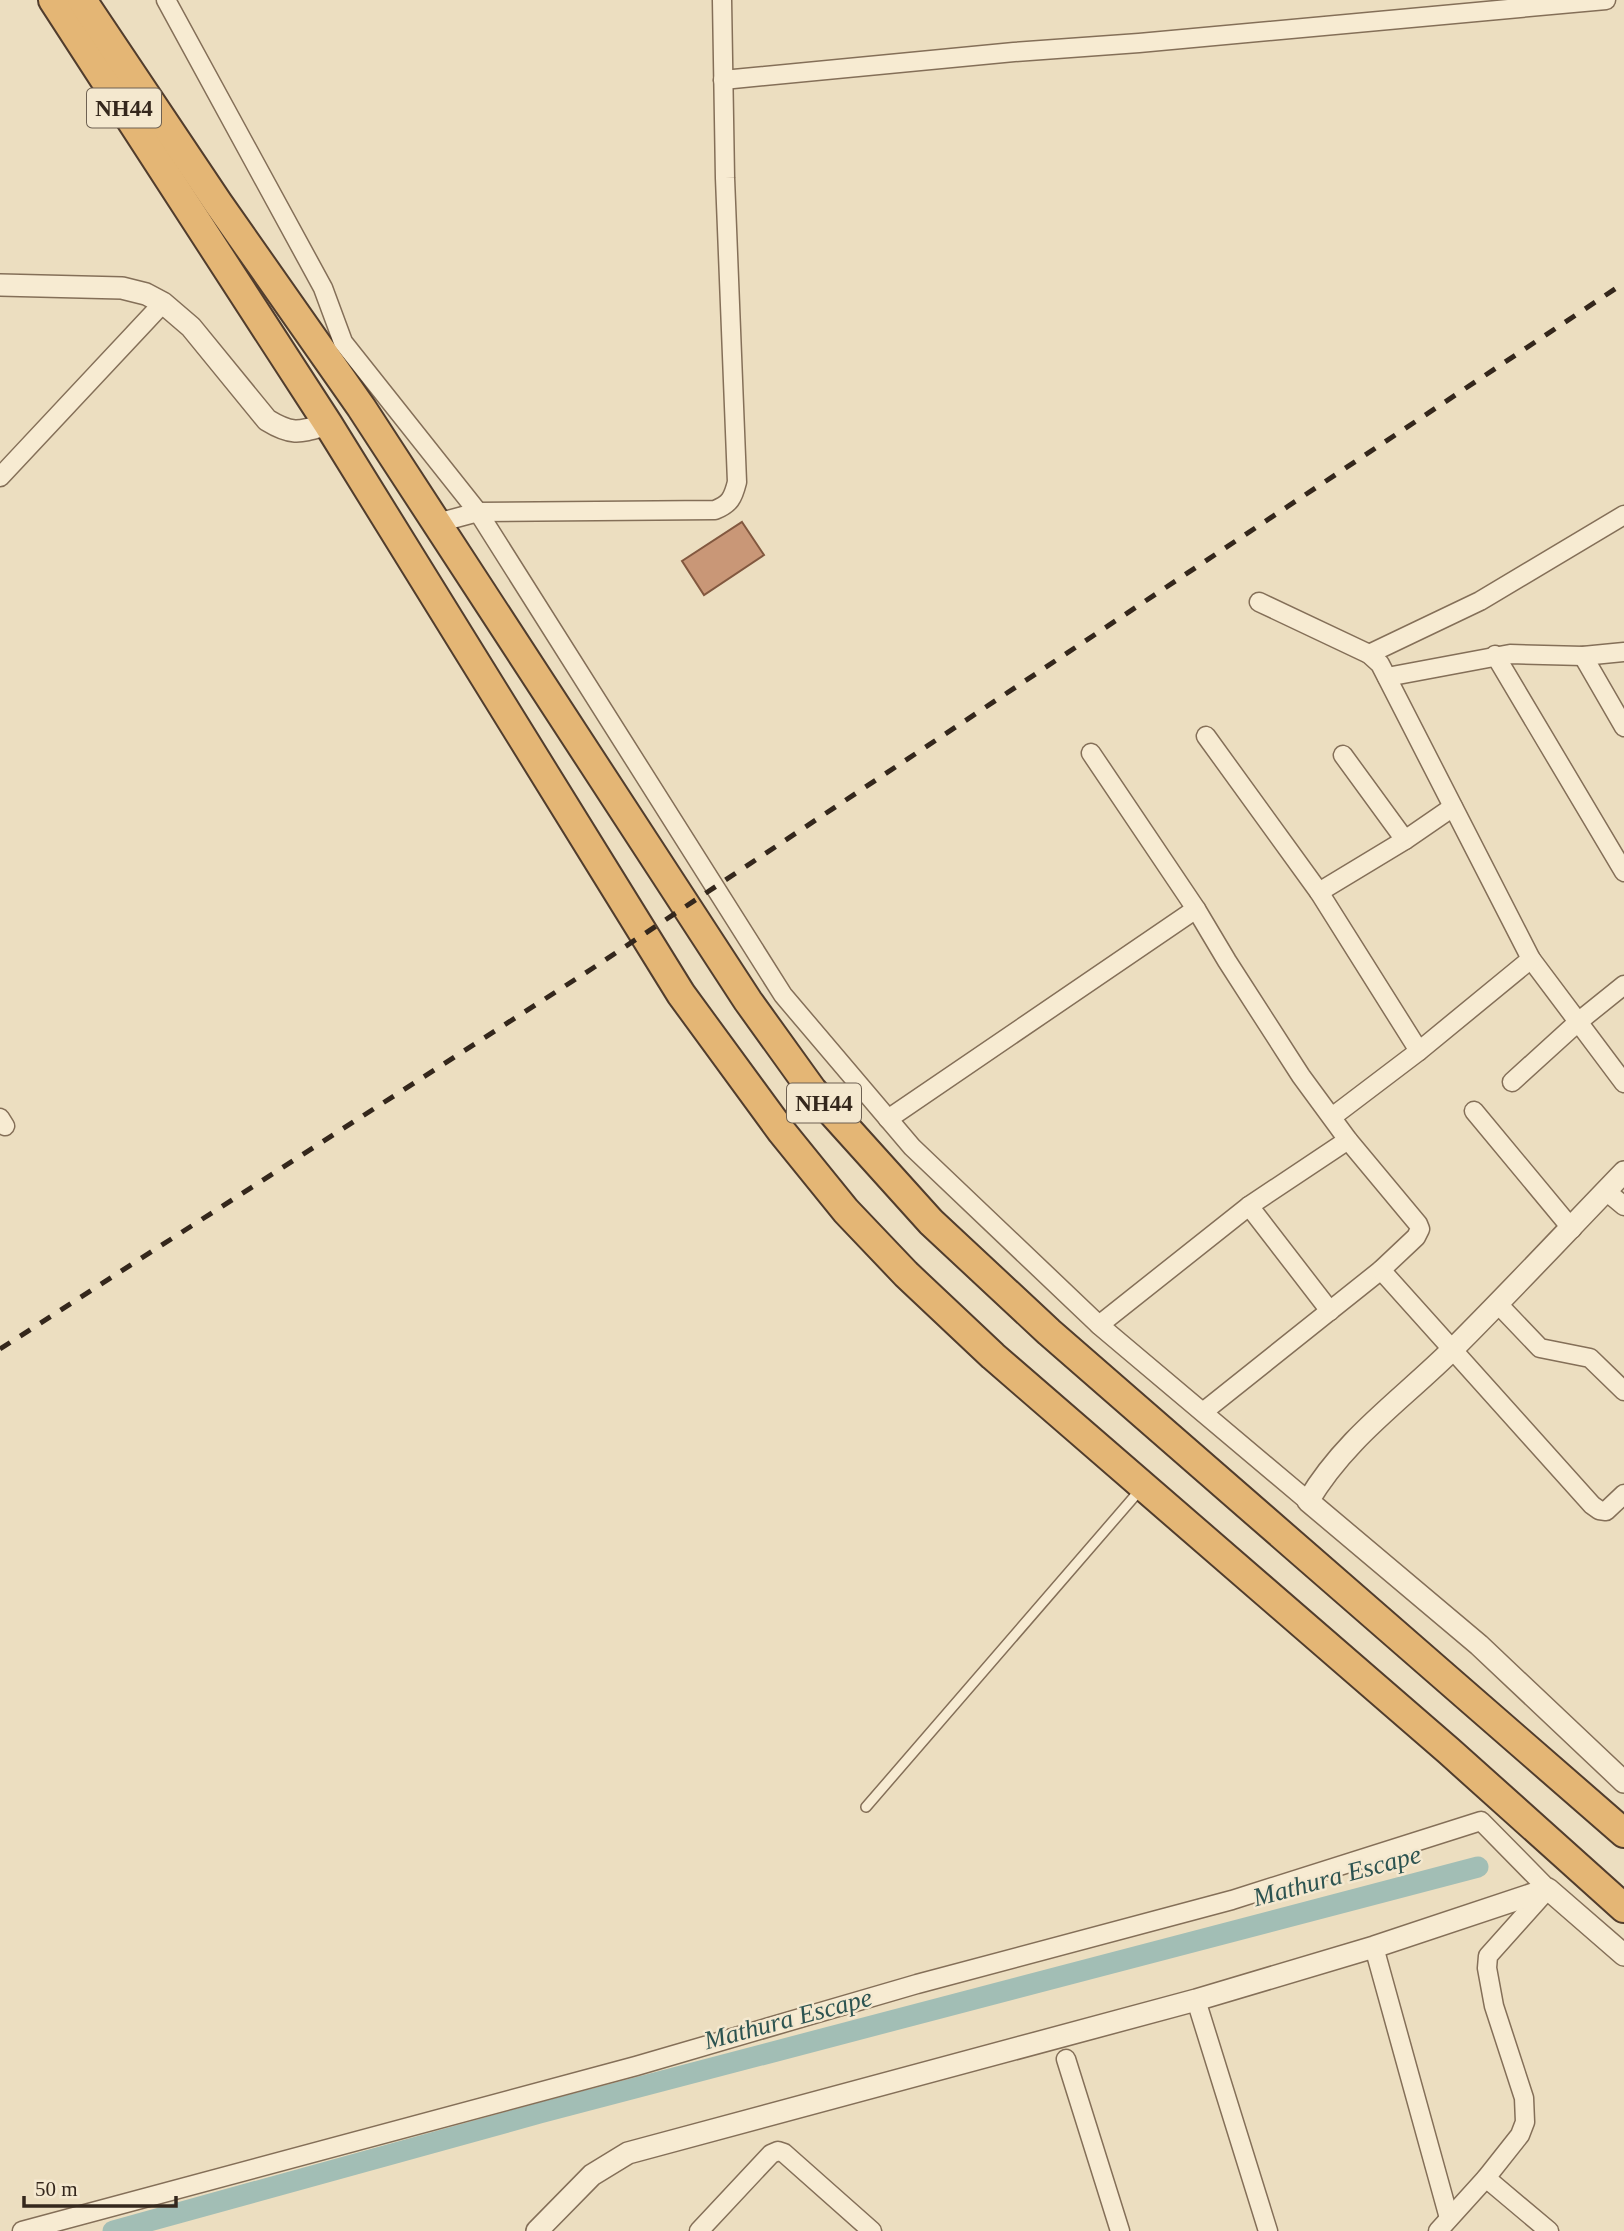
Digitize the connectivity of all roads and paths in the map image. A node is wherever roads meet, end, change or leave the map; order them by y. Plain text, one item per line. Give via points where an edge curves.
1 (53, 0) edge
2 (82, 0) edge
3 (166, 0) edge
4 (722, 0) edge
5 (1606, 0) edge
6 (723, 80) junction
7 (3, 288) edge
8 (163, 303) junction
9 (328, 424) junction
10 (0, 477) edge
11 (478, 512) junction
12 (1624, 515) edge
13 (437, 523) junction
14 (1259, 602) dead end
15 (1624, 652) edge
16 (1369, 653) junction
17 (1495, 655) junction
18 (1583, 656) junction
19 (1387, 677) junction
20 (1624, 727) edge
21 (1206, 736) dead end
22 (1091, 753) dead end
23 (1343, 755) dead end
24 (1453, 807) junction
25 (1405, 840) junction
26 (1624, 872) edge
27 (1319, 892) junction
28 (1196, 909) junction
29 (1531, 959) junction
30 (1624, 985) edge
31 (1578, 1022) junction
32 (1419, 1051) junction
33 (1512, 1082) dead end
34 (1624, 1083) edge
35 (1474, 1111) dead end
36 (1332, 1117) junction
37 (888, 1119) junction
38 (1348, 1140) junction
39 (1624, 1172) edge
40 (1606, 1191) junction
41 (1249, 1206) junction
42 (1624, 1206) edge
43 (1572, 1229) junction
44 (1381, 1270) junction
45 (1497, 1303) junction
46 (1330, 1311) junction
47 (1099, 1325) junction
48 (1453, 1349) junction
49 (1624, 1391) edge
50 (1203, 1412) junction
51 (1143, 1486) junction
52 (1624, 1494) edge
53 (1308, 1501) junction
54 (1624, 1782) edge
55 (866, 1807) dead end
56 (1624, 1833) edge
57 (1548, 1889) junction
58 (1624, 1908) edge
59 (1374, 1947) junction
60 (1624, 1955) edge
61 (1196, 2000) junction
62 (1066, 2059) dead end
63 (1486, 2178) junction
64 (1443, 2225) edge
65 (22, 2231) edge
66 (537, 2231) edge
67 (699, 2231) edge
68 (872, 2231) edge
69 (1120, 2231) edge
70 (1268, 2231) edge
71 (1549, 2231) edge

1 - 9 highway, NH44
2 - 13 highway, NH44
3 - 11 street via 323,288 343,342
4 - 6 street
5 - 6 street
6 - 11 street via 737,482 733,497 727,506 715,510
7 - 8 street via 122,288
8 - 9 street via 191,327 267,420 299,432
8 - 10 street
9 - 51 highway, NH44 via 681,994 782,1132 906,1274
11 - 13 street
11 - 37 street via 783,995
12 - 16 street via 1480,601
13 - 56 highway, NH44 via 748,1001 812,1090 896,1186 1049,1332
14 - 16 street
15 - 18 street
16 - 19 street
17 - 18 street
17 - 19 street
17 - 26 street
18 - 20 street
19 - 24 street
21 - 27 street
22 - 28 street
23 - 25 street
24 - 25 street
24 - 29 street
25 - 27 street
27 - 32 street
28 - 36 street via 1301,1076
28 - 37 street
29 - 31 street
29 - 32 street
30 - 31 street
31 - 33 street
31 - 34 street
32 - 36 street
35 - 43 street
36 - 38 street
37 - 47 street
38 - 41 street
38 - 44 street via 1420,1229
39 - 40 street
40 - 42 street
40 - 43 street
41 - 46 street
41 - 47 street
43 - 45 street
44 - 46 street
44 - 48 street
45 - 48 street
45 - 49 street via 1540,1348 1590,1358
46 - 50 street
47 - 50 street
48 - 52 street via 1592,1505 1606,1511
48 - 53 street via 1370,1423
50 - 53 street
51 - 55 lane
51 - 58 highway, NH44
53 - 54 street via 1479,1645
57 - 59 street
57 - 60 street
57 - 63 street via 1488,1956 1494,2006 1526,2112 1520,2135
57 - 65 street via 1481,1821 1232,1900
59 - 61 street
59 - 64 street
61 - 66 street via 628,2153 592,2175
61 - 70 street
62 - 69 street
63 - 64 street
63 - 71 street
67 - 68 street via 778,2151

